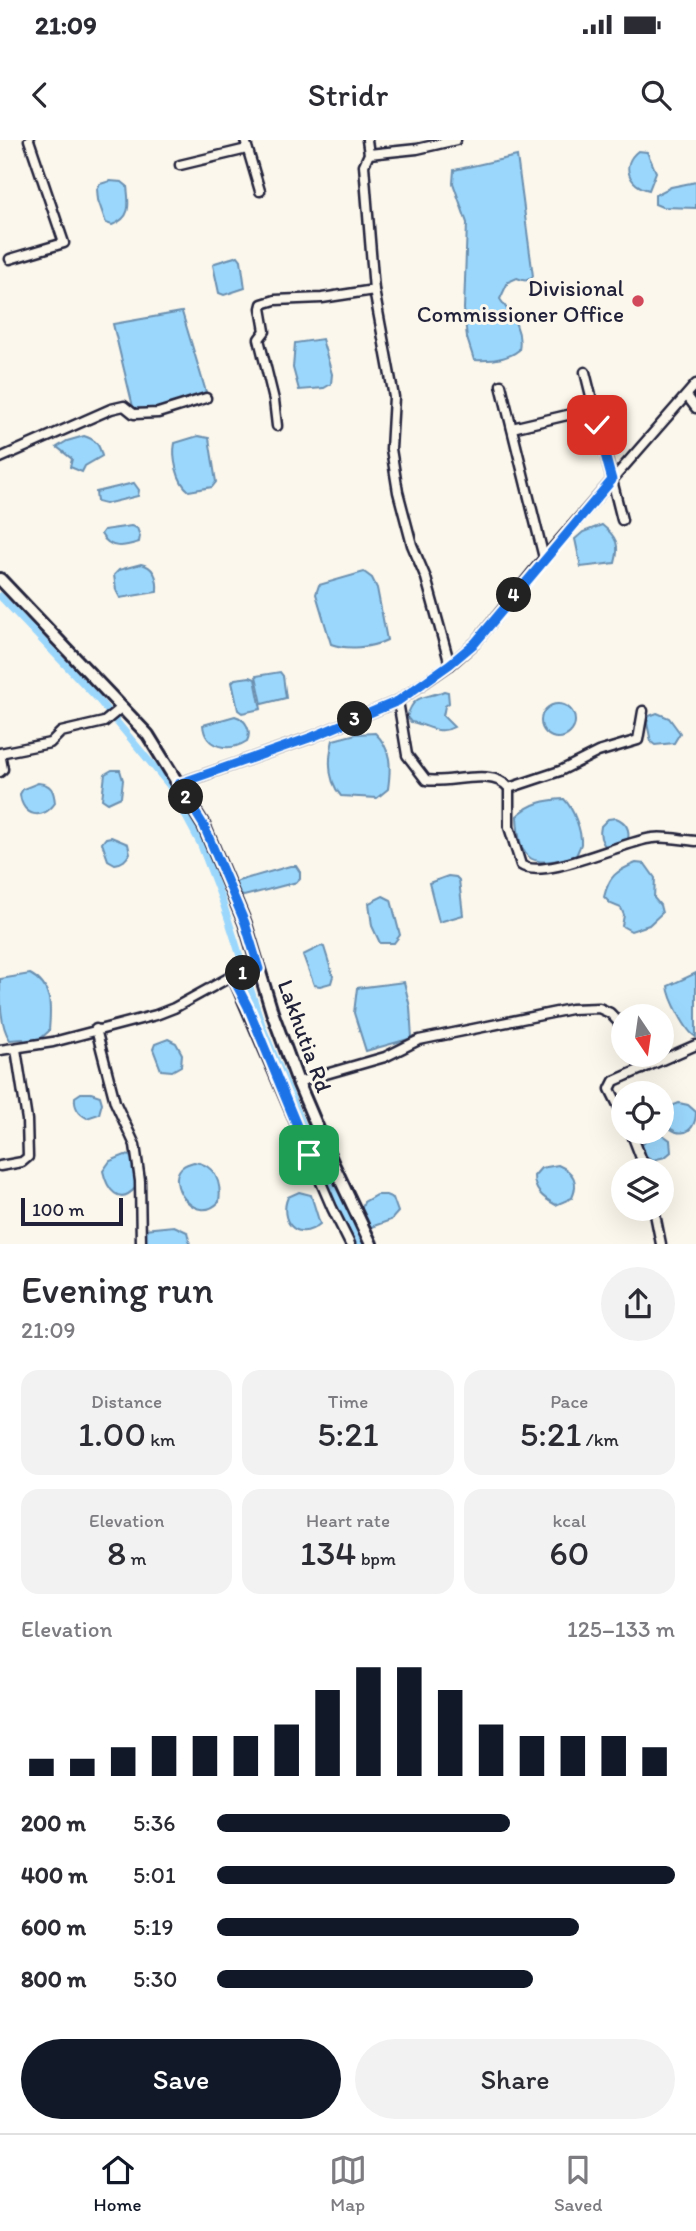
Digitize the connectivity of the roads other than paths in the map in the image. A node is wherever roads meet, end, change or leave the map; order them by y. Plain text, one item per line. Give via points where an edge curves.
1 (29, 140) edge
2 (367, 140) edge
3 (456, 140) edge
4 (246, 145) edge
5 (369, 154) junction
6 (180, 165) dead end
7 (260, 191) dead end
8 (10, 259) dead end
9 (374, 290) junction
10 (585, 372) dead end
11 (501, 384) dead end
12 (696, 384) edge
13 (687, 396) junction
14 (206, 398) dead end
15 (696, 408) edge
16 (593, 410) junction
17 (277, 426) dead end
18 (512, 428) junction
19 (0, 458) edge
20 (612, 480) junction
21 (621, 520) dead end
22 (544, 558) junction
23 (0, 579) edge
24 (450, 664) junction
25 (398, 701) junction
26 (121, 708) junction
27 (643, 711) dead end
28 (0, 753) edge
29 (0, 772) edge
30 (178, 784) junction
31 (509, 788) junction
32 (696, 841) edge
33 (255, 970) junction
34 (235, 975) junction
35 (611, 1014) edge
36 (96, 1029) junction
37 (696, 1045) edge
38 (16, 1049) junction
39 (0, 1050) edge
40 (642, 1069) joint
41 (614, 1081) edge
42 (298, 1082) junction
43 (0, 1166) edge
44 (657, 1221) edge
45 (141, 1244) edge
46 (350, 1244) edge
47 (371, 1244) edge
48 (662, 1244) edge

1 - 8 street via 64,243
2 - 5 street
3 - 5 street
4 - 6 street
4 - 7 street
5 - 9 street via 364,165
9 - 17 street via 262,304 265,331 259,339
9 - 24 street via 394,397 391,449 398,492
10 - 16 street
11 - 18 street
12 - 13 street
13 - 15 street
13 - 20 street
14 - 19 street via 158,414 134,414 124,406 111,409
16 - 18 street
16 - 20 street
18 - 22 street
20 - 21 street
20 - 22 street
22 - 24 street via 475,643
23 - 26 street, Lakhutia Rd
24 - 25 street
25 - 30 street
25 - 31 street via 407,755 426,780 490,777
26 - 28 street via 104,722 61,732 50,743
26 - 30 street, Lakhutia Rd via 148,735
27 - 31 street via 638,740
28 - 29 street
30 - 33 street, Lakhutia Rd via 204,826 245,923
31 - 32 street via 509,827 521,865 530,870 651,838
33 - 34 street
33 - 42 street, Lakhutia Rd
34 - 36 street via 174,1008
34 - 46 street
35 - 42 street via 599,1008 571,1009 419,1040 385,1057
36 - 38 street
36 - 45 street via 115,1102 135,1145
37 - 40 street
38 - 39 street
38 - 43 street via 28,1157
40 - 41 street
42 - 47 street, Lakhutia Rd
44 - 48 street

